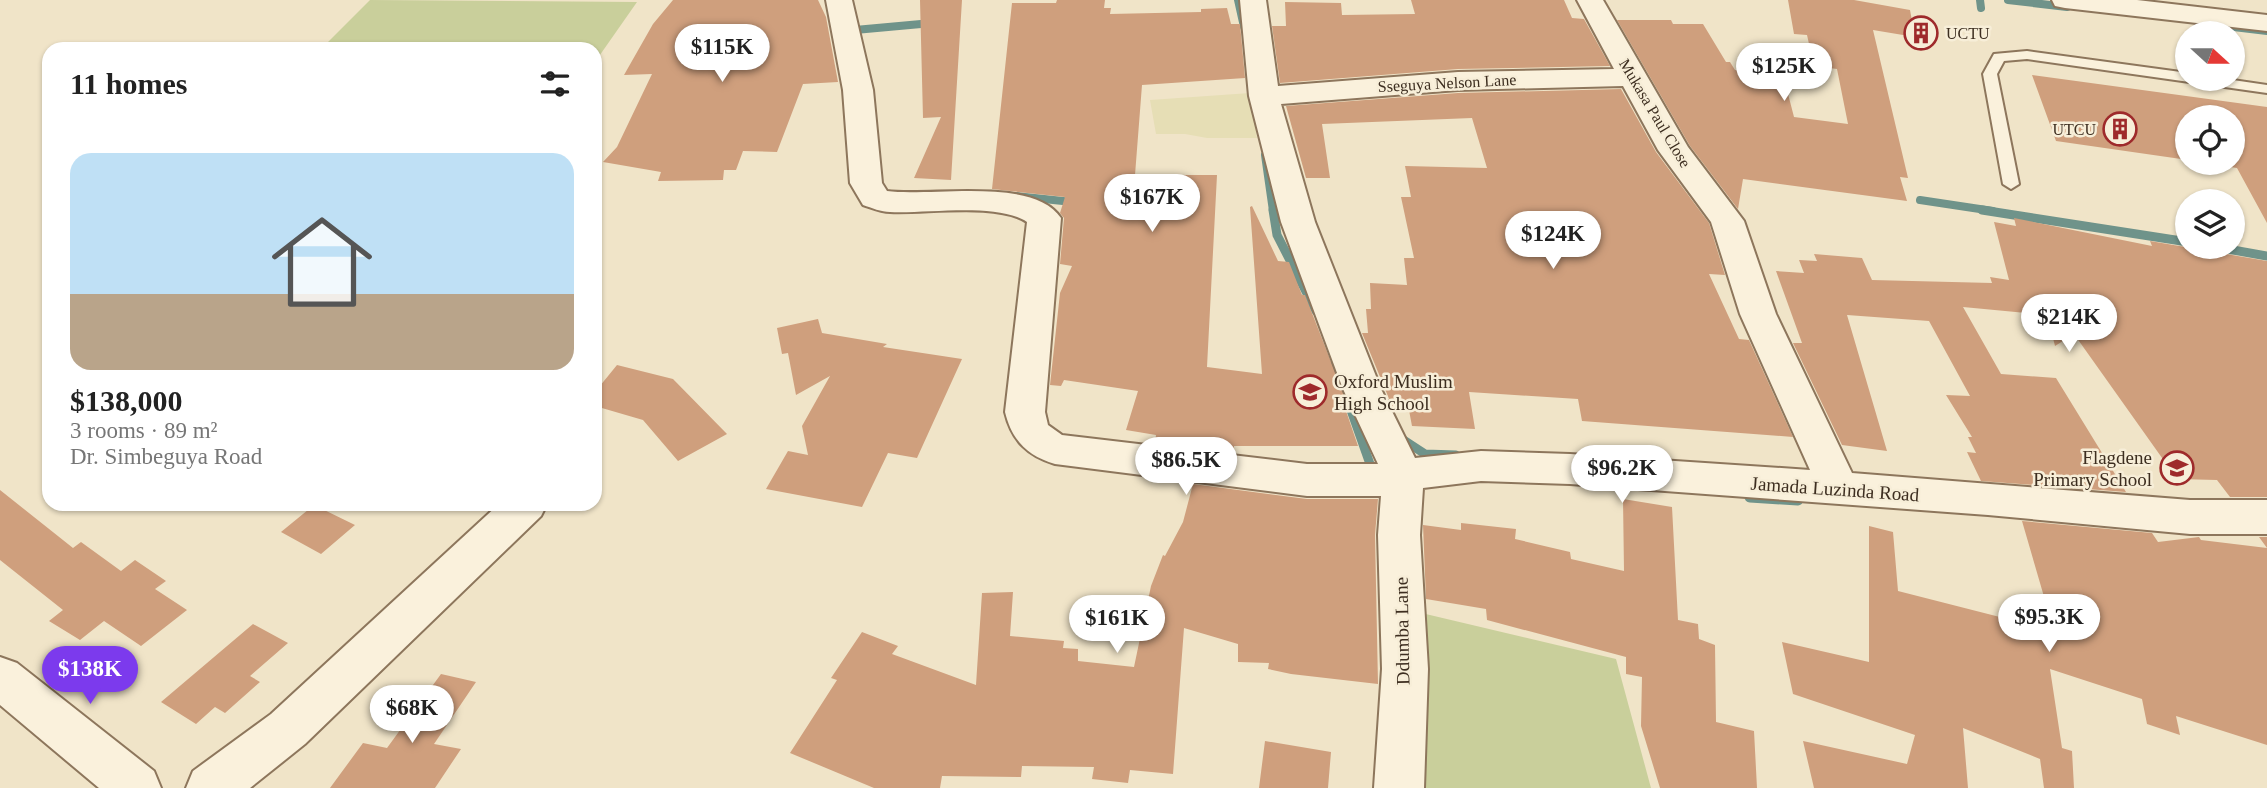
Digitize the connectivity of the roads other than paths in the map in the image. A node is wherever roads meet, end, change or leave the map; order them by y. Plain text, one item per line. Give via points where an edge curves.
1 (839, 0) edge
2 (1253, 0) edge
3 (1590, 0) edge
4 (2069, 0) edge
5 (2129, 4) edge
6 (2267, 23) edge
7 (2175, 76) edge
8 (1631, 77) junction
9 (2245, 86) edge
10 (2267, 89) edge
11 (1264, 96) junction
12 (2011, 184) dead end
13 (1403, 475) junction
14 (1839, 490) junction
15 (519, 511) edge
16 (2267, 517) edge
17 (0, 677) edge
18 (136, 788) edge
19 (211, 788) edge
20 (1399, 788) edge

1 - 13 street, Jamada Luzinda Road via 858,90 870,193 888,201 961,200 1026,206 1044,218 1025,412 1028,431 1039,442 1072,453 1307,480 1381,480
2 - 11 street
3 - 8 street, Mukasa Paul Close
4 - 5 street
5 - 6 street
7 - 12 lane via 2028,55 1999,57 1990,74
8 - 11 street, Sseguya Nelson Lane via 1458,81
8 - 14 street, Mukasa Paul Close via 1674,150 1727,221 1758,314
9 - 10 lane
11 - 13 street via 1314,267 1362,389
13 - 14 street, Jamada Luzinda Road via 1482,466 1570,469
13 - 20 street, Ddumba Lane via 1399,535 1405,669
14 - 16 street, Jamada Luzinda Road via 2190,517
15 - 19 street via 288,729
17 - 18 street

